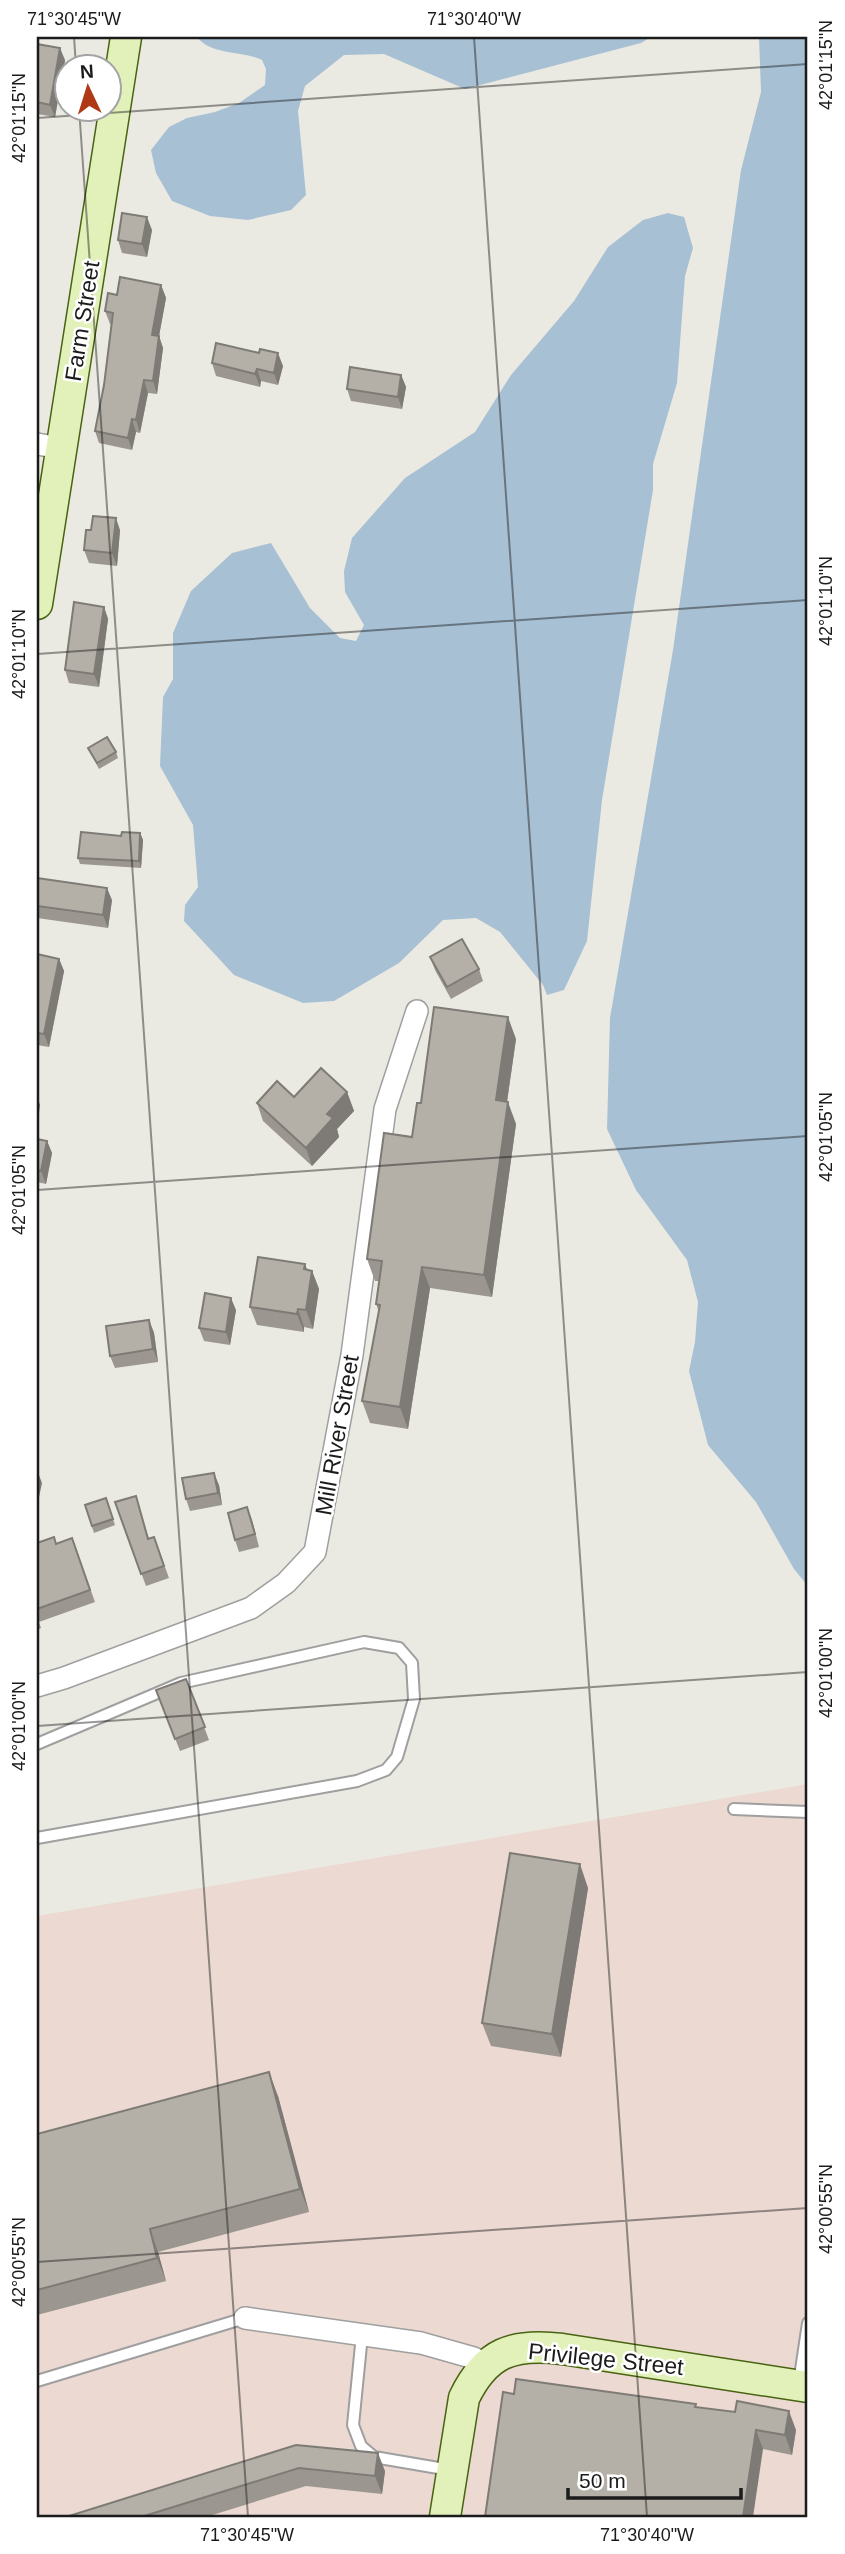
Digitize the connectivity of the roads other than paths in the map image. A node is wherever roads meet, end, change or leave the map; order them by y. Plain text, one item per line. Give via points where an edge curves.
1 (126, 37) edge
2 (49, 446) edge
3 (37, 604) edge
4 (417, 1011) dead end
5 (37, 1686) edge
6 (37, 1744) edge
7 (734, 1809) dead end
8 (808, 1812) edge
9 (37, 1838) edge
10 (245, 2318) joint
11 (808, 2323) edge
12 (362, 2334) junction
13 (486, 2365) junction
14 (37, 2381) edge
15 (804, 2387) edge
16 (451, 2471) junction
17 (444, 2517) edge

1 - 2 street, Farm Street
2 - 3 street, Farm Street
4 - 5 street, Mill River Street via 385,1109 352,1355 315,1552 286,1583 251,1608
6 - 9 lane via 181,1683 365,1642 399,1648 412,1663 414,1699 397,1758 386,1770 357,1782
7 - 8 lane
10 - 12 street
10 - 14 lane
11 - 15 lane
12 - 13 street via 421,2343
12 - 16 lane via 353,2426 361,2446 374,2457
13 - 15 street, Privilege Street via 509,2351 533,2346
13 - 16 street via 464,2398
16 - 17 street

